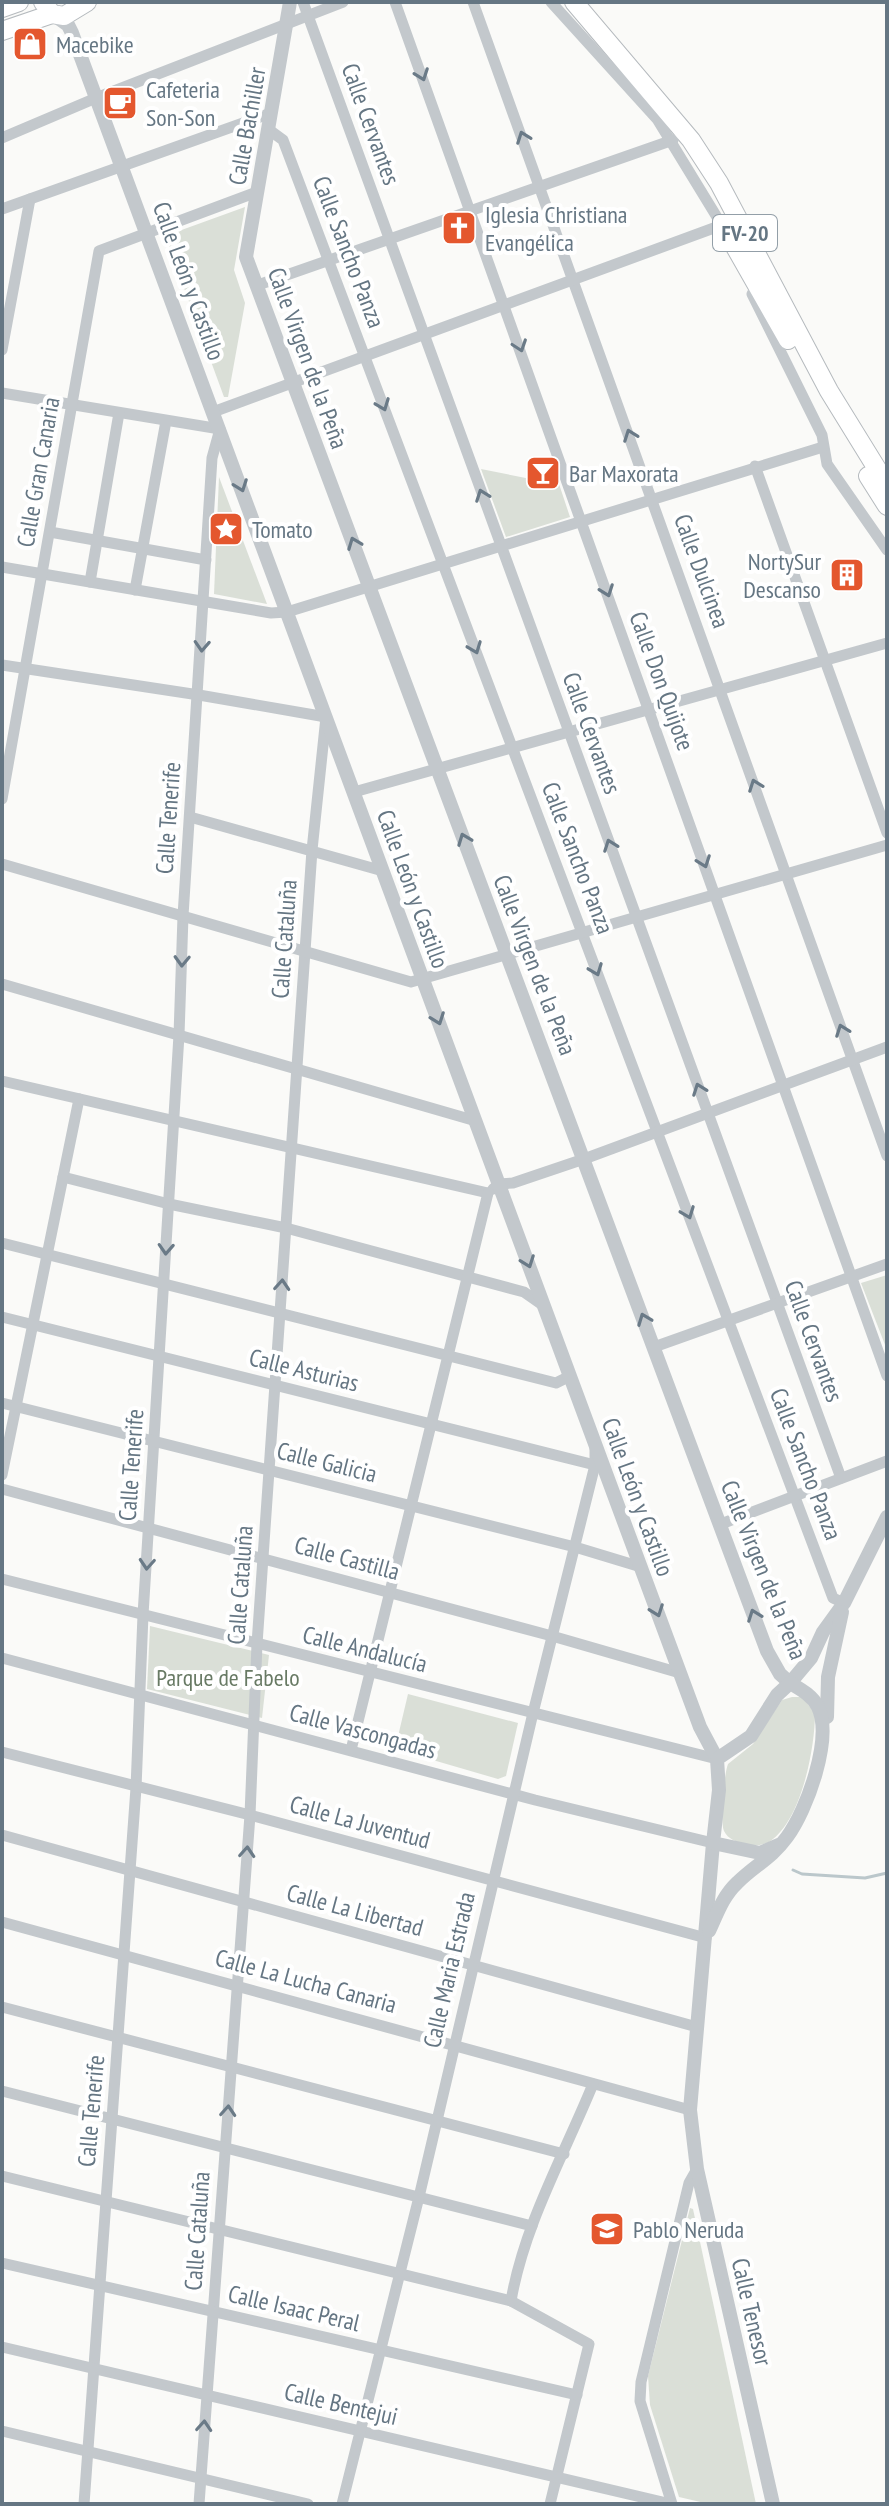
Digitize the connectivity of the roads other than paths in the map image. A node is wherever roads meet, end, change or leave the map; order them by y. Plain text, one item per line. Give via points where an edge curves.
1 (290, 2) edge
2 (303, 2) edge
3 (343, 2) edge
4 (395, 2) edge
5 (473, 2) edge
6 (551, 2) edge
7 (568, 2) edge
8 (574, 2) edge
9 (66, 8) edge
10 (308, 15) junction
11 (287, 23) junction
12 (2, 31) edge
13 (316, 37) junction
14 (96, 98) junction
15 (271, 113) junction
16 (268, 129) junction
17 (2, 138) edge
18 (673, 140) junction
19 (123, 167) junction
20 (541, 185) junction
21 (257, 192) junction
22 (30, 199) junction
23 (2, 209) edge
24 (471, 209) junction
25 (722, 225) junction
26 (148, 234) junction
27 (389, 239) junction
28 (734, 245) joint
29 (246, 257) joint
30 (329, 260) junction
31 (739, 267) dead end
32 (574, 280) junction
33 (258, 285) junction
34 (506, 305) junction
35 (424, 335) junction
36 (2, 350) edge
37 (365, 356) junction
38 (293, 382) junction
39 (2, 393) edge
40 (72, 405) junction
41 (213, 412) junction
42 (119, 413) junction
43 (166, 421) junction
44 (220, 429) junction
45 (845, 441) junction
46 (823, 447) junction
47 (755, 466) junction
48 (887, 485) edge
49 (652, 498) junction
50 (887, 506) edge
51 (581, 521) junction
52 (50, 532) junction
53 (97, 541) junction
54 (501, 545) junction
55 (143, 549) junction
56 (887, 550) edge
57 (206, 560) junction
58 (443, 563) junction
59 (2, 567) edge
60 (43, 574) junction
61 (90, 582) junction
62 (370, 586) junction
63 (135, 590) junction
64 (204, 602) junction
65 (287, 612) junction
66 (887, 643) edge
67 (824, 659) junction
68 (2, 665) edge
69 (26, 669) junction
70 (720, 688) junction
71 (199, 695) junction
72 (649, 709) junction
73 (326, 717) junction
74 (568, 731) junction
75 (512, 747) junction
76 (5, 766) edge
77 (438, 768) junction
78 (354, 792) junction
79 (2, 799) edge
80 (190, 817) junction
81 (887, 833) edge
82 (887, 845) edge
83 (312, 850) junction
84 (2, 864) edge
85 (383, 871) junction
86 (787, 875) junction
87 (715, 895) junction
88 (183, 916) junction
89 (636, 918) junction
90 (583, 934) junction
91 (305, 952) junction
92 (508, 955) junction
93 (424, 980) junction
94 (2, 984) edge
95 (179, 1035) junction
96 (887, 1047) edge
97 (852, 1060) junction
98 (297, 1068) junction
99 (2, 1081) edge
100 (783, 1085) junction
101 (79, 1099) junction
102 (708, 1113) junction
103 (173, 1121) junction
104 (476, 1121) junction
105 (657, 1132) junction
106 (292, 1148) junction
107 (887, 1156) edge
108 (584, 1159) junction
109 (63, 1177) junction
110 (493, 1188) junction
111 (169, 1204) junction
112 (286, 1228) junction
113 (2, 1243) edge
114 (47, 1255) junction
115 (887, 1264) edge
116 (852, 1277) junction
117 (466, 1278) junction
118 (164, 1284) junction
119 (777, 1303) junction
120 (544, 1307) junction
121 (280, 1314) junction
122 (2, 1317) edge
123 (728, 1321) junction
124 (33, 1325) junction
125 (654, 1347) junction
126 (160, 1356) junction
127 (447, 1356) junction
128 (570, 1376) junction
129 (887, 1376) edge
130 (275, 1385) junction
131 (2, 1403) edge
132 (16, 1406) junction
133 (430, 1424) junction
134 (155, 1441) junction
135 (596, 1445) junction
136 (887, 1461) edge
137 (595, 1465) junction
138 (269, 1470) junction
139 (2, 1475) edge
140 (841, 1478) junction
141 (2, 1489) edge
142 (795, 1496) junction
143 (410, 1505) junction
144 (887, 1517) edge
145 (721, 1524) junction
146 (149, 1528) junction
147 (575, 1547) junction
148 (263, 1558) junction
149 (641, 1567) junction
150 (2, 1579) edge
151 (389, 1592) junction
152 (844, 1603) junction
153 (143, 1615) junction
154 (823, 1632) junction
155 (552, 1636) junction
156 (257, 1644) junction
157 (2, 1658) edge
158 (772, 1661) junction
159 (369, 1672) junction
160 (680, 1673) junction
161 (790, 1683) junction
162 (140, 1694) junction
163 (533, 1713) junction
164 (255, 1725) junction
165 (700, 1727) junction
166 (351, 1750) junction
167 (2, 1752) edge
168 (690, 1754) junction
169 (717, 1759) junction
170 (818, 1766) junction
171 (136, 1788) junction
172 (515, 1794) junction
173 (250, 1815) junction
174 (2, 1835) edge
175 (713, 1843) junction
176 (781, 1844) junction
177 (130, 1870) junction
178 (493, 1881) junction
179 (243, 1902) junction
180 (2, 1922) edge
181 (706, 1938) junction
182 (124, 1956) junction
183 (473, 1965) junction
184 (238, 1985) junction
185 (2, 2007) edge
186 (697, 2027) junction
187 (119, 2037) junction
188 (453, 2045) junction
189 (231, 2067) junction
190 (593, 2084) junction
191 (2, 2091) edge
192 (690, 2110) junction
193 (113, 2118) junction
194 (437, 2120) junction
195 (225, 2147) junction
196 (564, 2154) junction
197 (697, 2169) junction
198 (2, 2176) edge
199 (419, 2197) junction
200 (106, 2201) junction
201 (532, 2226) junction
202 (219, 2229) junction
203 (2, 2263) edge
204 (398, 2274) junction
205 (100, 2286) junction
206 (511, 2301) junction
207 (213, 2312) junction
208 (2, 2347) edge
209 (380, 2350) junction
210 (94, 2369) junction
211 (207, 2395) junction
212 (577, 2395) junction
213 (2, 2431) edge
214 (360, 2431) junction
215 (88, 2452) junction
216 (557, 2477) junction
217 (201, 2478) junction
218 (84, 2504) edge
219 (199, 2504) edge
220 (308, 2504) edge
221 (342, 2504) edge
222 (550, 2504) edge
223 (671, 2504) edge
224 (773, 2504) edge

1 - 11 street, Calle Bachiller
2 - 10 street, Calle Cervantes
3 - 10 street
4 -> 24 street, Calle Don Quijote
20 -> 5 street, Calle Dulcinea
6 - 18 street
7 - 45 main road, FV-20 via 661,111 715,187
8 - 48 main road, FV-20 via 705,161 829,391
9 - 12 main road
9 - 14 street, Calle León y Castillo via 63,20
10 - 11 street
10 - 13 street, Calle Cervantes
11 - 13 street
11 - 14 street
11 - 15 street, Calle Bachiller
13 - 27 street, Calle Cervantes
14 - 17 street
14 - 19 street, Calle León y Castillo
15 - 16 street, Calle Bachiller
15 - 19 street
16 - 21 street, Calle Bachiller
16 - 30 street, Calle Sancho Panza via 283,140
18 - 20 street
18 - 25 street
19 - 22 street
19 - 26 street, Calle León y Castillo
20 - 24 street
20 - 32 street, Calle Dulcinea
21 - 26 street
21 - 29 street, Calle Bachiller
22 - 23 street
22 - 36 street
24 - 27 street
24 - 34 street, Calle Don Quijote
25 - 28 street
25 - 32 street
26 - 40 street, Calle Gran Canaria via 99,251
26 - 41 street, Calle León y Castillo
27 - 30 street
27 - 35 street, Calle Cervantes
28 - 45 main road
29 - 33 street, Calle Virgen de la Peña
30 - 33 street
30 - 37 street, Calle Sancho Panza
31 - 46 street via 822,435
32 - 34 street
49 -> 32 street, Calle Dulcinea
33 - 38 street, Calle Virgen de la Peña
34 - 35 street
34 -> 51 street, Calle Don Quijote
35 - 37 street
54 -> 35 street, Calle Cervantes
37 - 38 street
37 -> 58 street, Calle Sancho Panza
38 - 41 street
62 -> 38 street, Calle Virgen de la Peña
39 - 40 street
40 - 42 street
40 - 52 street, Calle Gran Canaria
41 - 44 street, Calle León y Castillo
42 - 43 street
42 - 53 street
43 - 44 street
43 - 55 street
44 - 57 street, Calle Tenerife via 212,458
44 -> 65 street, Calle León y Castillo
45 - 50 main road, FV-20
46 - 47 street
46 - 56 street via 827,464
47 - 49 street
47 - 67 street
49 - 51 street
49 - 70 street, Calle Dulcinea
51 - 54 street
51 -> 72 street, Calle Don Quijote
52 - 53 street
52 - 60 street, Calle Gran Canaria
53 - 55 street
53 - 61 street
54 - 58 street
54 - 74 street, Calle Cervantes
55 - 57 street
55 - 63 street
57 - 64 street, Calle Tenerife
58 - 62 street
58 -> 75 street, Calle Sancho Panza
59 - 60 street
60 - 61 street
60 - 69 street, Calle Gran Canaria
61 - 63 street
62 - 65 street
62 - 77 street, Calle Virgen de la Peña
63 - 64 street
64 - 65 street
64 -> 71 street, Calle Tenerife
65 - 73 street, Calle León y Castillo
66 - 67 street
67 - 70 street
67 - 81 street
68 - 69 street
69 - 71 street
69 - 76 street, Calle Gran Canaria
70 - 72 street
86 -> 70 street, Calle Dulcinea
71 - 73 street
71 - 80 street, Calle Tenerife
72 - 74 street
72 -> 87 street, Calle Don Quijote
73 - 78 street, Calle León y Castillo
73 - 83 street, Calle Cataluña
74 - 75 street
89 -> 74 street, Calle Cervantes
75 - 77 street
75 - 90 street, Calle Sancho Panza
76 - 79 street, Calle Gran Canaria
77 - 78 street
92 -> 77 street, Calle Virgen de la Peña
78 - 85 street, Calle León y Castillo
80 - 83 street
80 - 88 street, Calle Tenerife
82 - 86 street
83 - 85 street
83 - 91 street, Calle Cataluña
84 - 88 street
85 - 93 street, Calle León y Castillo
86 - 87 street
97 -> 86 street, Calle Dulcinea
87 - 89 street
87 - 100 street, Calle Don Quijote
88 - 91 street
88 -> 95 street, Calle Tenerife
89 - 90 street
102 -> 89 street, Calle Cervantes
90 - 92 street
90 -> 105 street, Calle Sancho Panza
91 - 93 street via 411,982
91 - 98 street, Calle Cataluña
92 - 93 street
92 - 108 street, Calle Virgen de la Peña
93 -> 104 street, Calle León y Castillo
94 - 95 street
95 - 98 street
95 - 103 street, Calle Tenerife
96 - 97 street
97 - 100 street
97 - 107 street, Calle Dulcinea
98 - 104 street
98 - 106 street, Calle Cataluña
99 - 101 street
100 - 102 street
100 - 116 street, Calle Don Quijote
101 - 103 street
101 - 109 street
102 - 105 street
102 - 119 street, Calle Cervantes
103 - 106 street
103 - 111 street, Calle Tenerife
104 - 110 street, Calle León y Castillo
105 - 108 street
105 -> 123 street, Calle Sancho Panza
106 - 110 street
106 - 112 street, Calle Cataluña
108 - 110 street
125 -> 108 street, Calle Virgen de la Peña
109 - 111 street
109 - 114 street
110 - 117 street
110 -> 120 street, Calle León y Castillo
111 - 112 street
111 -> 118 street, Calle Tenerife
112 - 117 street
121 -> 112 street, Calle Cataluña
113 - 114 street
114 - 118 street
114 - 124 street
115 - 116 street
116 - 119 street
116 - 129 street, Calle Don Quijote
117 - 120 street via 524,1292
117 - 127 street
118 - 121 street
118 - 126 street, Calle Tenerife
119 - 123 street
119 - 140 street, Calle Cervantes
120 - 128 street, Calle León y Castillo
121 - 127 street
121 - 130 street, Calle Cataluña
122 - 124 street, Calle Asturias
123 - 125 street
123 - 142 street, Calle Sancho Panza
124 - 126 street, Calle Asturias
124 - 132 street
125 - 145 street, Calle Virgen de la Peña
126 - 130 street, Calle Asturias
126 - 134 street, Calle Tenerife
127 - 128 street via 556,1383
127 - 133 street
128 - 135 street, Calle León y Castillo
130 - 133 street, Calle Asturias
130 - 138 street, Calle Cataluña
131 - 132 street, Calle Galicia
132 - 134 street, Calle Galicia
132 - 139 street
133 - 137 street, Calle Asturias
133 - 143 street
134 - 138 street, Calle Galicia
134 - 146 street, Calle Tenerife
135 - 137 street, Calle Maria Estrada
135 - 149 street, Calle León y Castillo
136 - 140 street
137 - 147 street, Calle Maria Estrada
138 - 143 street, Calle Galicia
138 - 148 street, Calle Cataluña
140 - 142 street
141 - 146 street, Calle Castilla
142 - 145 street
142 - 152 street, Calle Sancho Panza via 833,1598
143 - 147 street, Calle Galicia
143 - 151 street
144 - 152 street
158 -> 145 street, Calle Virgen de la Peña
146 - 148 street, Calle Castilla
146 -> 153 street, Calle Tenerife
147 - 149 street, Calle Galicia
147 - 155 street, Calle Maria Estrada
148 - 151 street, Calle Castilla
148 - 156 street, Calle Cataluña
149 -> 160 street, Calle León y Castillo
150 - 153 street, Calle Andalucía
151 - 155 street, Calle Castilla
151 - 159 street
152 - 154 street
152 - 170 street via 828,1677 827,1733
153 - 156 street, Calle Andalucía
153 - 162 street, Calle Tenerife
154 - 158 street via 792,1668
154 - 161 street via 811,1658
155 - 160 street, Calle Castilla
155 - 163 street, Calle Maria Estrada
156 - 159 street, Calle Andalucía
156 - 164 street, Calle Cataluña
157 - 162 street, Calle Vascongadas
158 - 161 street, Calle Virgen de la Peña
159 - 163 street, Calle Andalucía
159 - 166 street
160 - 165 street, Calle León y Castillo
161 - 169 street via 751,1736
161 - 170 street, Calle Virgen de la Peña via 819,1709
162 - 164 street, Calle Vascongadas
162 - 171 street, Calle Tenerife
163 - 168 street, Calle Andalucía
163 - 172 street, Calle Maria Estrada
164 - 166 street, Calle Vascongadas
164 - 173 street, Calle Cataluña
165 - 168 street via 699,1744
165 - 169 street, Calle León y Castillo
166 - 172 street, Calle Vascongadas
167 - 171 street, Calle La Juventud
168 - 169 street, Calle Andalucía
169 - 175 street, Calle Tenesor
170 - 176 street, Calle Tenesor via 805,1804
171 - 173 street, Calle La Juventud
171 - 177 street, Calle Tenerife
172 - 175 street, Calle Vascongadas
172 - 178 street, Calle Maria Estrada
173 - 178 street, Calle La Juventud
179 -> 173 street, Calle Cataluña
174 - 177 street, Calle La Libertad
175 - 176 street via 760,1853
175 - 181 street, Calle Tenesor
176 - 181 street, Calle Tenesor via 728,1893
177 - 179 street, Calle La Libertad
177 - 182 street, Calle Tenerife
178 - 181 street, Calle La Juventud
178 - 183 street, Calle Maria Estrada
179 - 183 street, Calle La Libertad
179 - 184 street, Calle Cataluña
180 - 182 street, Calle La Lucha Canaria
181 - 186 street, Calle Tenesor
182 - 184 street, Calle La Lucha Canaria
182 - 187 street, Calle Tenerife
183 - 186 street, Calle La Libertad
183 - 188 street, Calle Maria Estrada
184 - 188 street, Calle La Lucha Canaria
184 - 189 street, Calle Cataluña
185 - 187 street
186 - 192 street, Calle Tenesor
187 - 189 street
187 - 193 street, Calle Tenerife
188 - 190 street, Calle La Lucha Canaria
188 - 194 street, Calle Maria Estrada
189 - 194 street
195 -> 189 street, Calle Cataluña
190 - 192 street, Calle La Lucha Canaria
190 - 196 street
191 - 193 street
192 - 197 street, Calle Tenesor
193 - 195 street
193 - 200 street, Calle Tenerife
194 - 196 street
194 - 199 street, Calle Maria Estrada
195 - 199 street
195 - 202 street, Calle Cataluña
196 - 201 street
197 - 223 street via 689,2183 641,2382 640,2401
197 - 224 street, Calle Tenesor
198 - 200 street
199 - 201 street
199 - 204 street, Calle Maria Estrada
200 - 202 street
200 - 205 street, Calle Tenerife
201 - 206 street
202 - 204 street
202 - 207 street, Calle Cataluña
203 - 205 street, Calle Isaac Peral
204 - 206 street
204 - 209 street, Calle Maria Estrada
205 - 207 street, Calle Isaac Peral
205 - 210 street, Calle Tenerife
206 - 212 street via 589,2344
207 - 209 street, Calle Isaac Peral
207 - 211 street, Calle Cataluña
208 - 210 street, Calle Bentejui
209 - 212 street, Calle Isaac Peral
209 - 214 street, Calle Maria Estrada
210 - 211 street, Calle Bentejui
210 - 215 street, Calle Tenerife
211 - 214 street, Calle Bentejui
217 -> 211 street, Calle Cataluña
212 - 216 street
213 - 215 street
214 - 216 street, Calle Bentejui
214 - 221 street, Calle Maria Estrada
215 - 217 street
215 - 218 street, Calle Tenerife
216 - 222 street
216 - 223 street, Calle Bentejui
217 - 219 street, Calle Cataluña
217 - 220 street

